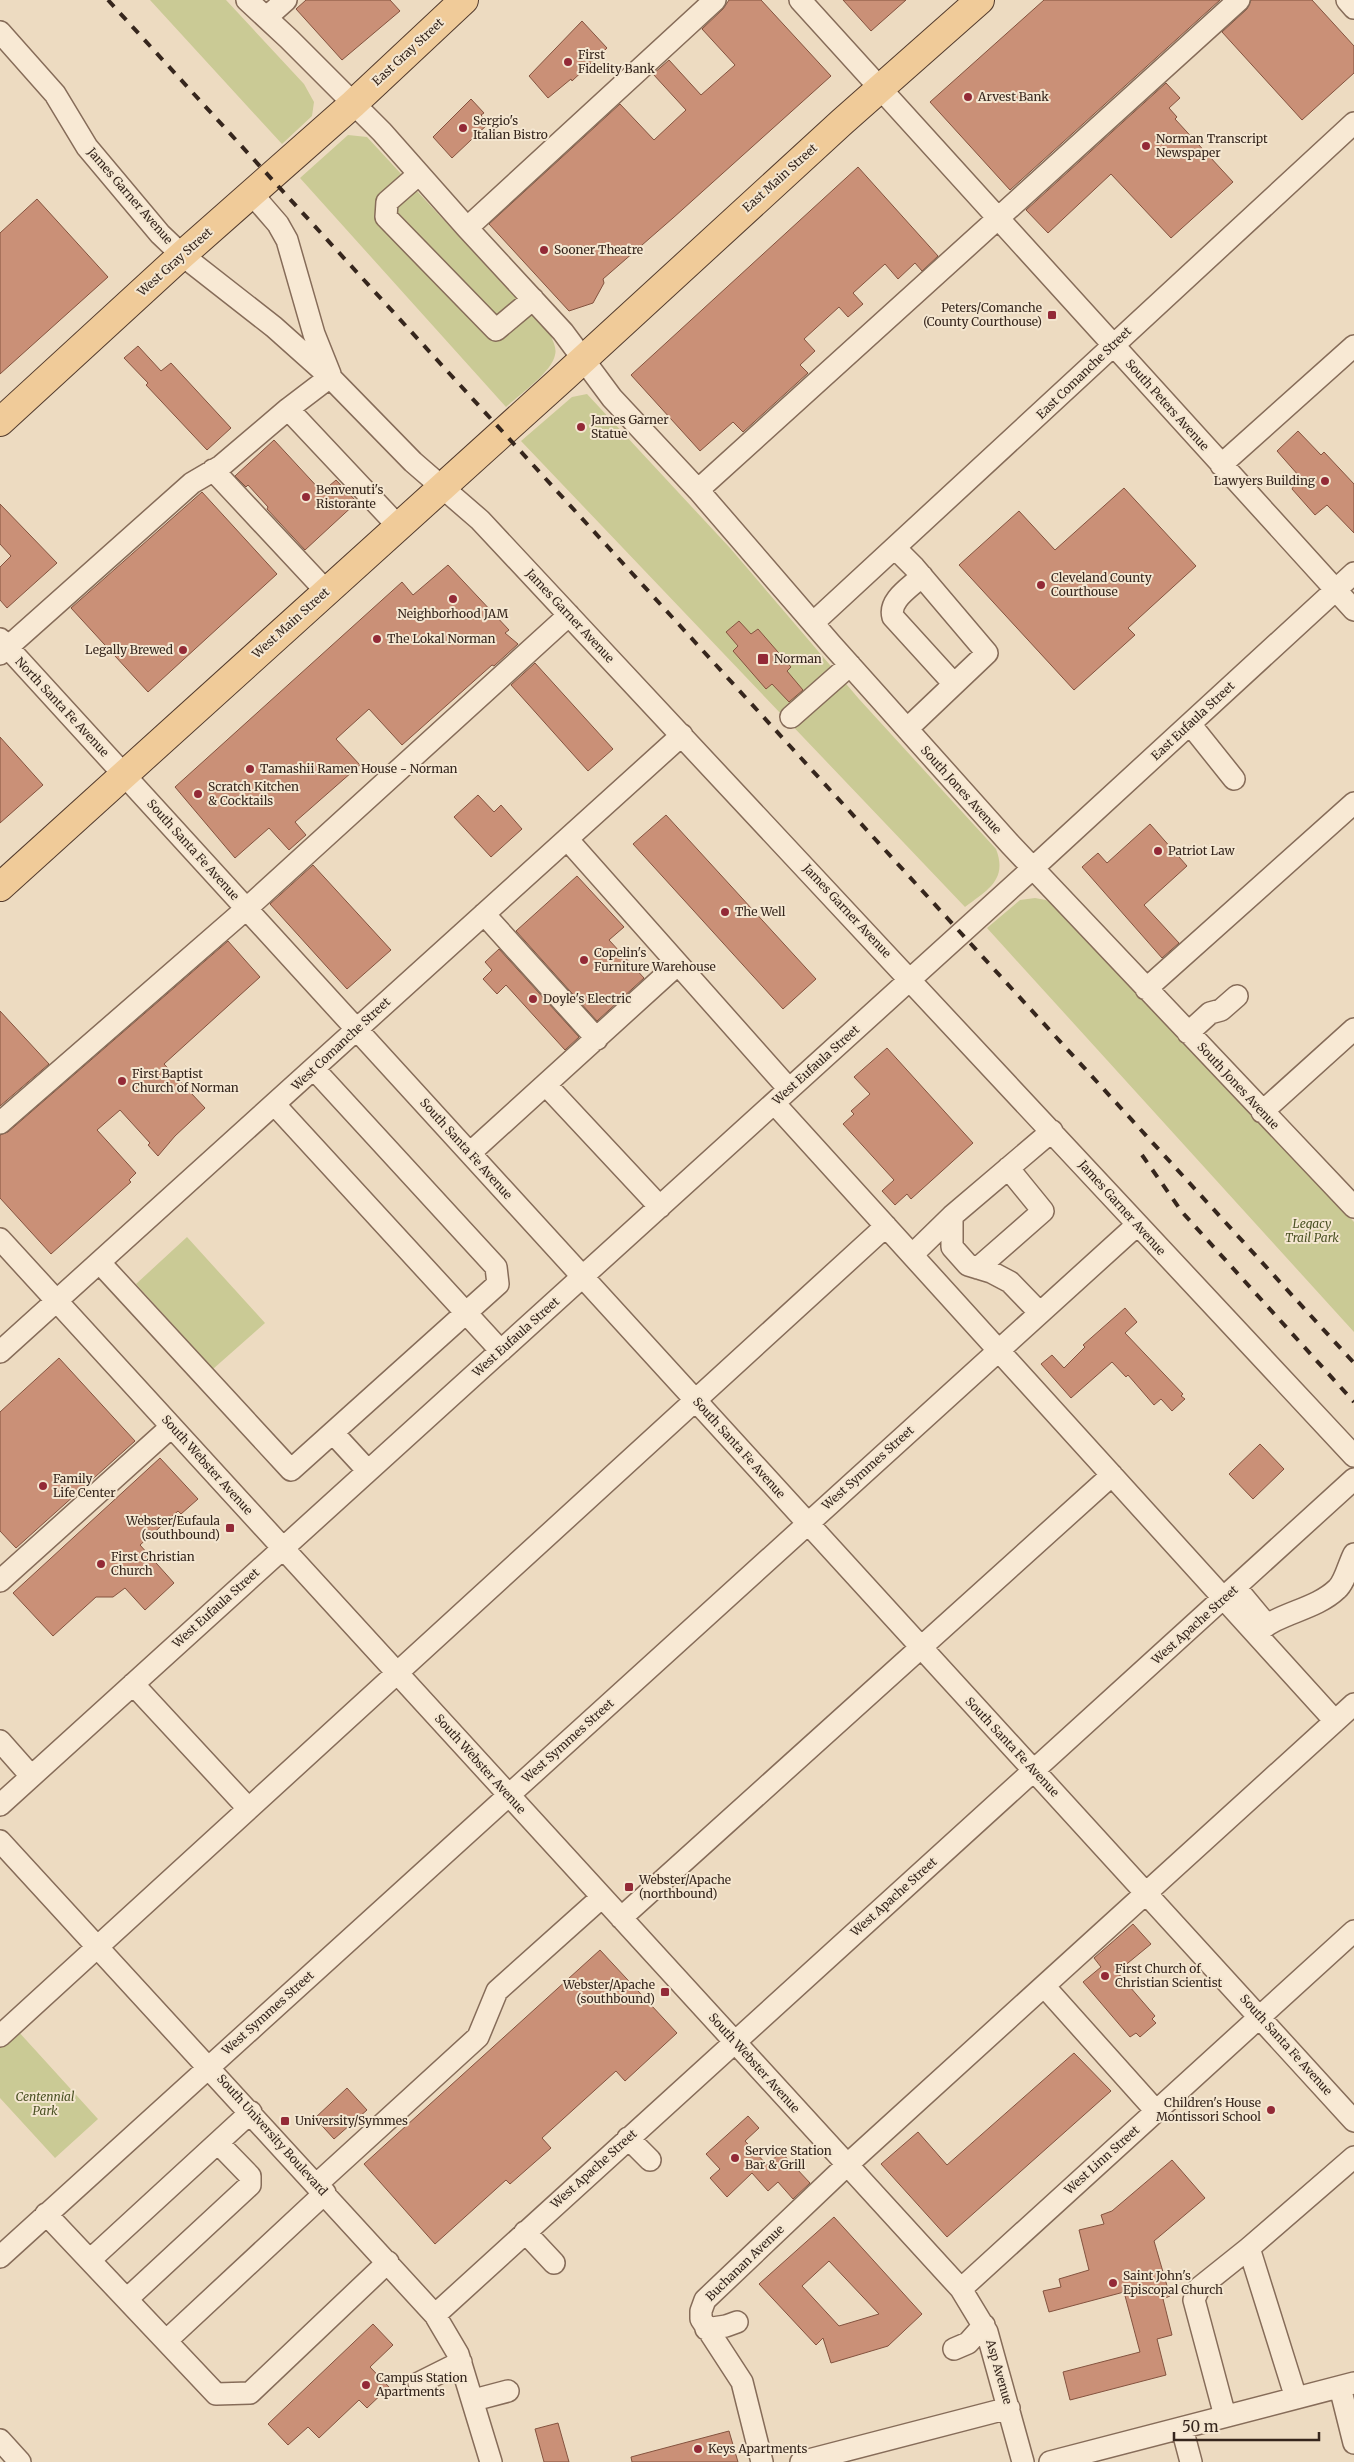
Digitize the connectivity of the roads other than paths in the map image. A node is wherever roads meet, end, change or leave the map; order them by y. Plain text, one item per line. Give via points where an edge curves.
1 (247, 0) edge
2 (286, 0) edge
3 (464, 0) edge
4 (715, 0) edge
5 (800, 0) edge
6 (980, 0) edge
7 (1239, 0) edge
8 (1347, 0) edge
9 (1354, 8) edge
10 (267, 17) junction
11 (0, 32) edge
12 (880, 88) junction
13 (353, 104) junction
14 (1354, 123) edge
15 (419, 174) junction
16 (252, 194) junction
17 (999, 217) junction
18 (467, 228) junction
19 (182, 255) junction
20 (533, 300) junction
21 (1113, 346) junction
22 (1354, 346) edge
23 (583, 359) junction
24 (330, 377) junction
25 (288, 409) junction
26 (0, 422) edge
27 (1221, 465) junction
28 (213, 470) junction
29 (441, 487) junction
30 (698, 490) junction
31 (398, 526) junction
32 (895, 548) junction
33 (1354, 573) edge
34 (922, 576) junction
35 (1336, 590) junction
36 (326, 591) junction
37 (1354, 610) edge
38 (569, 615) junction
39 (813, 623) junction
40 (3, 647) edge
41 (850, 665) junction
42 (954, 684) junction
43 (791, 717) dead end
44 (1190, 724) junction
45 (907, 729) junction
46 (682, 735) junction
47 (125, 774) junction
48 (1234, 779) dead end
49 (1354, 803) edge
50 (567, 839) junction
51 (1033, 868) junction
52 (0, 887) edge
53 (246, 909) junction
54 (484, 914) junction
55 (678, 964) junction
56 (910, 980) junction
57 (1146, 989) junction
58 (1232, 991) dead end
59 (357, 1029) junction
60 (1354, 1029) edge
61 (1188, 1034) junction
62 (597, 1038) junction
63 (314, 1068) junction
64 (546, 1085) junction
65 (782, 1096) junction
66 (275, 1105) junction
67 (1262, 1112) junction
68 (0, 1123) edge
69 (1052, 1131) junction
70 (470, 1153) junction
71 (1008, 1168) junction
72 (660, 1207) junction
73 (1354, 1207) edge
74 (952, 1216) junction
75 (886, 1226) junction
76 (1137, 1226) junction
77 (0, 1239) edge
78 (912, 1255) junction
79 (100, 1263) junction
80 (978, 1268) junction
81 (583, 1276) junction
82 (57, 1302) junction
83 (466, 1313) junction
84 (1040, 1313) junction
85 (500, 1351) junction
86 (998, 1351) junction
87 (0, 1352) edge
88 (695, 1400) junction
89 (171, 1427) junction
90 (333, 1433) junction
91 (1354, 1456) edge
92 (368, 1471) junction
93 (1112, 1475) junction
94 (1354, 1479) edge
95 (807, 1524) junction
96 (282, 1548) junction
97 (1353, 1556) edge
98 (0, 1581) edge
99 (1230, 1593) junction
100 (1261, 1629) junction
101 (920, 1647) junction
102 (396, 1673) junction
103 (133, 1684) junction
104 (1354, 1704) edge
105 (1335, 1721) junction
106 (0, 1741) edge
107 (1034, 1771) junction
108 (31, 1776) junction
109 (508, 1796) junction
110 (0, 1805) edge
111 (248, 1808) junction
112 (0, 1841) edge
113 (1146, 1893) junction
114 (602, 1897) junction
115 (621, 1918) junction
116 (1354, 1931) edge
117 (97, 1946) junction
118 (1044, 1986) junction
119 (1260, 2016) junction
120 (0, 2036) edge
121 (734, 2041) junction
122 (209, 2066) junction
123 (1156, 2111) junction
124 (251, 2112) junction
125 (1354, 2121) edge
126 (628, 2138) junction
127 (218, 2142) junction
128 (1354, 2157) edge
129 (650, 2160) dead end
130 (847, 2165) junction
131 (321, 2189) junction
132 (46, 2214) junction
133 (525, 2232) junction
134 (1250, 2248) junction
135 (0, 2257) edge
136 (90, 2260) junction
137 (388, 2262) junction
138 (554, 2263) dead end
139 (961, 2289) junction
140 (127, 2299) junction
141 (435, 2315) junction
142 (737, 2322) dead end
143 (984, 2325) junction
144 (706, 2329) junction
145 (166, 2341) junction
146 (954, 2349) dead end
147 (461, 2362) junction
148 (419, 2383) dead end
149 (1347, 2385) edge
150 (508, 2391) dead end
151 (1296, 2398) junction
152 (474, 2400) junction
153 (1009, 2408) junction
154 (1225, 2416) junction
155 (1182, 2428) junction
156 (0, 2440) edge
157 (1354, 2444) edge
158 (20, 2462) edge
159 (491, 2462) edge
160 (762, 2462) edge
161 (801, 2462) edge
162 (1023, 2462) edge
163 (1050, 2462) edge
164 (1191, 2462) edge

1 - 10 street, South Jones Avenue
2 - 10 street
3 - 13 main road, East Gray Street
4 - 18 street
5 - 12 street, South Peters Avenue
6 - 12 main road, East Main Street
7 - 17 street
8 - 9 street
10 - 13 street, South Jones Avenue
11 - 19 street, James Garner Avenue via 55,94 87,147 160,234
12 - 17 street, South Peters Avenue
12 - 23 main road, East Main Street
13 - 15 street, South Jones Avenue
13 - 16 main road, West Gray Street
14 - 21 street, East Comanche Street
15 - 18 street, South Jones Avenue
15 - 20 street via 387,202 386,217 496,330
16 - 19 main road, West Gray Street
16 - 24 street, James Garner Avenue via 274,218 287,240
17 - 21 street, South Peters Avenue
17 - 30 street
18 - 20 street, South Jones Avenue
19 - 24 street, James Garner Avenue via 274,327
19 - 26 main road, West Gray Street
20 - 23 street, South Jones Avenue
21 - 27 street, South Peters Avenue
21 - 32 street, East Comanche Street
22 - 27 street
23 - 29 main road, West Main Street
23 - 30 street, South Jones Avenue via 612,398
24 - 25 street
24 - 29 street, James Garner Avenue
25 - 28 street
25 - 31 street
27 - 35 street, South Peters Avenue
28 - 36 street
28 - 40 street via 192,483
29 - 31 main road, West Main Street
29 - 38 street, James Garner Avenue via 480,520
30 - 39 street, South Jones Avenue
31 - 36 main road, West Main Street
32 - 34 street
32 - 39 street, East Comanche Street
33 - 35 street, East Eufaula Street
34 - 42 street via 895,602 893,617
34 - 42 street via 987,653
35 - 37 street, South Peters Avenue
35 - 44 street, East Eufaula Street
36 - 47 main road, West Main Street
38 - 46 street, James Garner Avenue
38 - 53 street
39 - 41 street, South Jones Avenue
40 - 47 street, North Santa Fe Avenue
41 - 43 street
41 - 45 street, South Jones Avenue
42 - 45 street
44 - 48 street
44 - 51 street, East Eufaula Street
45 - 51 street, South Jones Avenue
46 - 50 street, West Comanche Street
46 - 56 street, James Garner Avenue
47 - 52 main road, West Main Street
47 - 53 street, South Santa Fe Avenue
49 - 57 street
50 - 54 street, West Comanche Street
50 - 55 street
51 - 56 street, West Eufaula Street
51 - 57 street, South Jones Avenue
53 - 59 street, South Santa Fe Avenue
53 - 68 street
54 - 59 street, West Comanche Street
54 - 62 street
55 - 62 street
55 - 65 street
56 - 65 street, West Eufaula Street
56 - 69 street, James Garner Avenue
57 - 61 street, South Jones Avenue
58 - 61 street via 1209,1003 1210,1013
59 - 63 street, West Comanche Street
59 - 70 street, South Santa Fe Avenue
60 - 67 street
61 - 67 street, South Jones Avenue
62 - 64 street
63 - 66 street, West Comanche Street
63 - 83 street via 496,1266 498,1284
64 - 70 street
64 - 72 street
65 - 72 street, West Eufaula Street
65 - 75 street
66 - 79 street, West Comanche Street
66 - 83 street
67 - 73 street, South Jones Avenue
69 - 71 street
69 - 76 street, James Garner Avenue
70 - 81 street, South Santa Fe Avenue
71 - 74 street
71 - 80 street via 1043,1211
72 - 81 street, West Eufaula Street
74 - 78 street
74 - 80 street via 952,1247 968,1265
75 - 78 street
75 - 88 street
76 - 84 street, West Symmes Street
76 - 91 street, James Garner Avenue
77 - 82 street, South Webster Avenue
78 - 86 street
79 - 82 street, West Comanche Street
79 - 90 street via 291,1470
80 - 84 street via 1010,1282
81 - 85 street, West Eufaula Street
81 - 88 street, South Santa Fe Avenue
82 - 87 street, West Comanche Street
82 - 89 street, South Webster Avenue
83 - 85 street
83 - 90 street
84 - 86 street, West Symmes Street
85 - 92 street, West Eufaula Street
86 - 93 street
86 - 95 street, West Symmes Street
88 - 95 street, South Santa Fe Avenue
88 - 102 street
89 - 96 street, South Webster Avenue
89 - 98 street
90 - 92 street
92 - 96 street, West Eufaula Street
93 - 99 street
93 - 101 street
94 - 99 street, West Apache Street
95 - 101 street, South Santa Fe Avenue
95 - 109 street, West Symmes Street
96 - 102 street, South Webster Avenue
96 - 103 street, West Eufaula Street
97 - 100 street via 1339,1588 1301,1611
99 - 100 street
99 - 107 street, West Apache Street
100 - 105 street
101 - 107 street, South Santa Fe Avenue
101 - 115 street
102 - 109 street, South Webster Avenue
102 - 111 street
103 - 108 street, West Eufaula Street
103 - 111 street
104 - 105 street, Buchanan Avenue
105 - 113 street, Buchanan Avenue
106 - 108 street
107 - 113 street, South Santa Fe Avenue
107 - 121 street, West Apache Street
108 - 110 street, West Eufaula Street
109 - 114 street, South Webster Avenue
109 - 122 street, West Symmes Street
111 - 117 street
112 - 117 street, South University Boulevard
113 - 118 street, Buchanan Avenue
113 - 119 street, South Santa Fe Avenue
114 - 115 street, South Webster Avenue
114 - 131 street via 497,1991 478,2037
115 - 121 street, South Webster Avenue
116 - 119 street, West Linn Street
117 - 120 street
117 - 122 street, South University Boulevard
118 - 123 street
118 - 130 street, Buchanan Avenue
119 - 123 street, West Linn Street
119 - 125 street, South Santa Fe Avenue
121 - 126 street, West Apache Street
121 - 130 street, South Webster Avenue
122 - 124 street, South University Boulevard
122 - 132 street, West Symmes Street
123 - 139 street, West Linn Street
124 - 127 street
124 - 131 street, South University Boulevard
126 - 129 street
126 - 133 street, West Apache Street
127 - 136 street
127 - 140 street via 250,2176 250,2185
128 - 134 street
130 - 139 street, South Webster Avenue
130 - 144 street, Buchanan Avenue via 704,2300 701,2319
131 - 137 street, South University Boulevard
131 - 145 street
132 - 135 street, West Symmes Street
132 - 136 street
133 - 138 street
133 - 141 street, West Apache Street
134 - 151 street
134 - 154 street via 1199,2288 1194,2300
136 - 140 street
137 - 141 street, South University Boulevard
137 - 145 street via 250,2393 216,2394
139 - 143 street, Asp Avenue
140 - 145 street
141 - 147 street, South University Boulevard
142 - 144 street
143 - 146 street via 968,2343
143 - 153 street, Asp Avenue
144 - 160 street, Buchanan Avenue via 739,2375 736,2389
147 - 148 street
147 - 152 street, South University Boulevard
149 - 151 street
149 - 157 street
150 - 152 street
151 - 154 street
152 - 159 street, South University Boulevard
153 - 161 street
153 - 162 street, Asp Avenue
154 - 155 street
155 - 163 street
155 - 164 street
156 - 158 street

